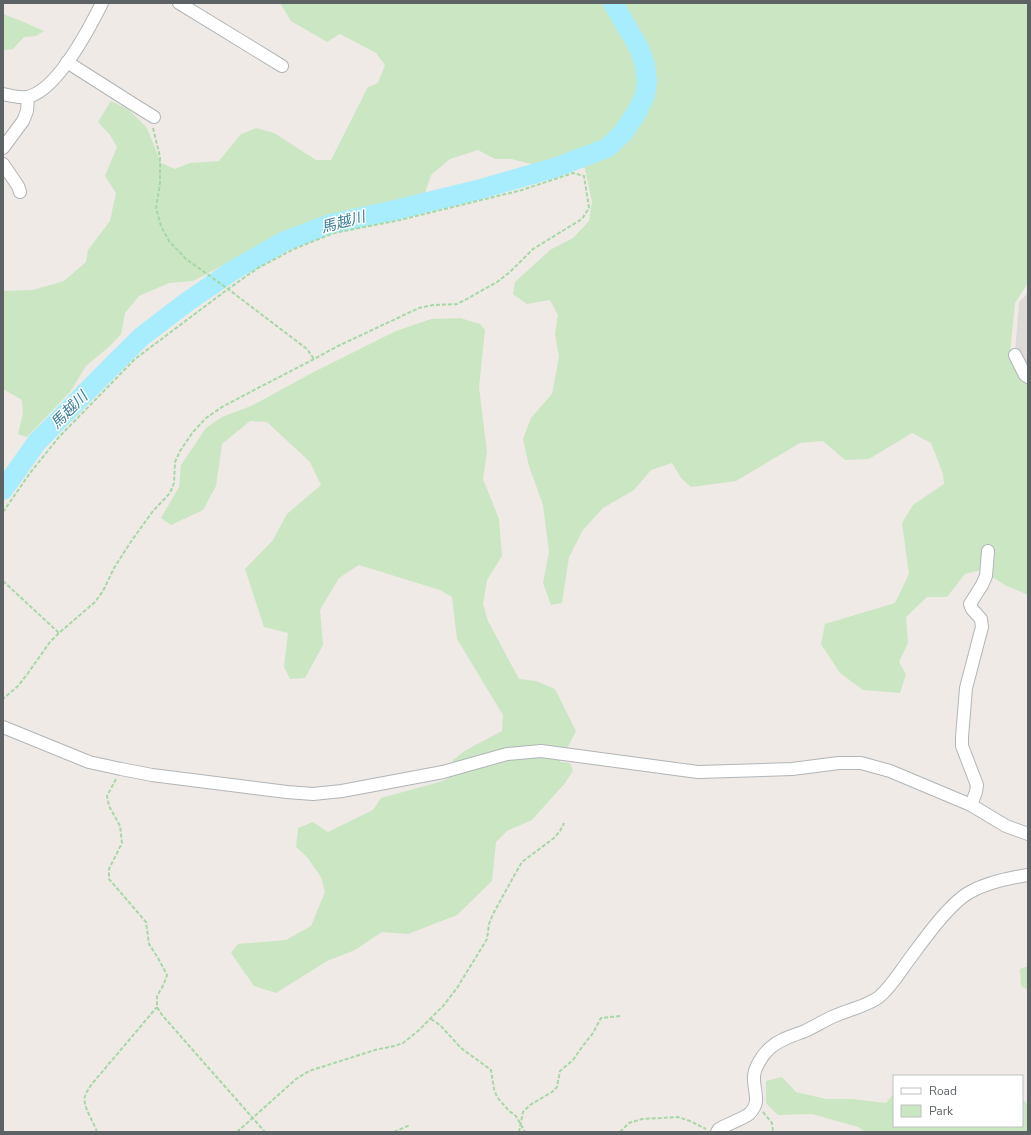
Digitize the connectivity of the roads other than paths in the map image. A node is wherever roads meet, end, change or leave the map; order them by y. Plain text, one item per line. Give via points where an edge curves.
1 (102, 3) edge
2 (179, 3) edge
3 (67, 62) junction
4 (282, 66) dead end
5 (3, 94) edge
6 (28, 97) junction
7 (154, 117) road end
8 (3, 148) edge
9 (3, 164) edge
10 (20, 192) dead end
11 (1015, 355) dead end
12 (1028, 377) edge
13 (988, 551) dead end
14 (3, 727) edge
15 (971, 805) junction
16 (1028, 834) edge
17 (1028, 875) edge
18 (712, 1131) edge

1 - 3 street via 79,46
2 - 4 street
3 - 6 street via 40,92
3 - 7 street
5 - 6 street via 17,98
6 - 8 street via 23,121
9 - 10 street
11 - 12 street
13 - 15 street via 986,576 970,604 981,619 982,627 966,688 962,737 962,746 977,785
14 - 15 street via 89,762 120,769 313,794 443,772 507,754 541,751 698,772 792,769 862,763 890,770
15 - 16 street via 1006,826
17 - 18 street via 987,884 969,893 947,912 878,997 780,1040 760,1059 754,1074 757,1098 749,1114

